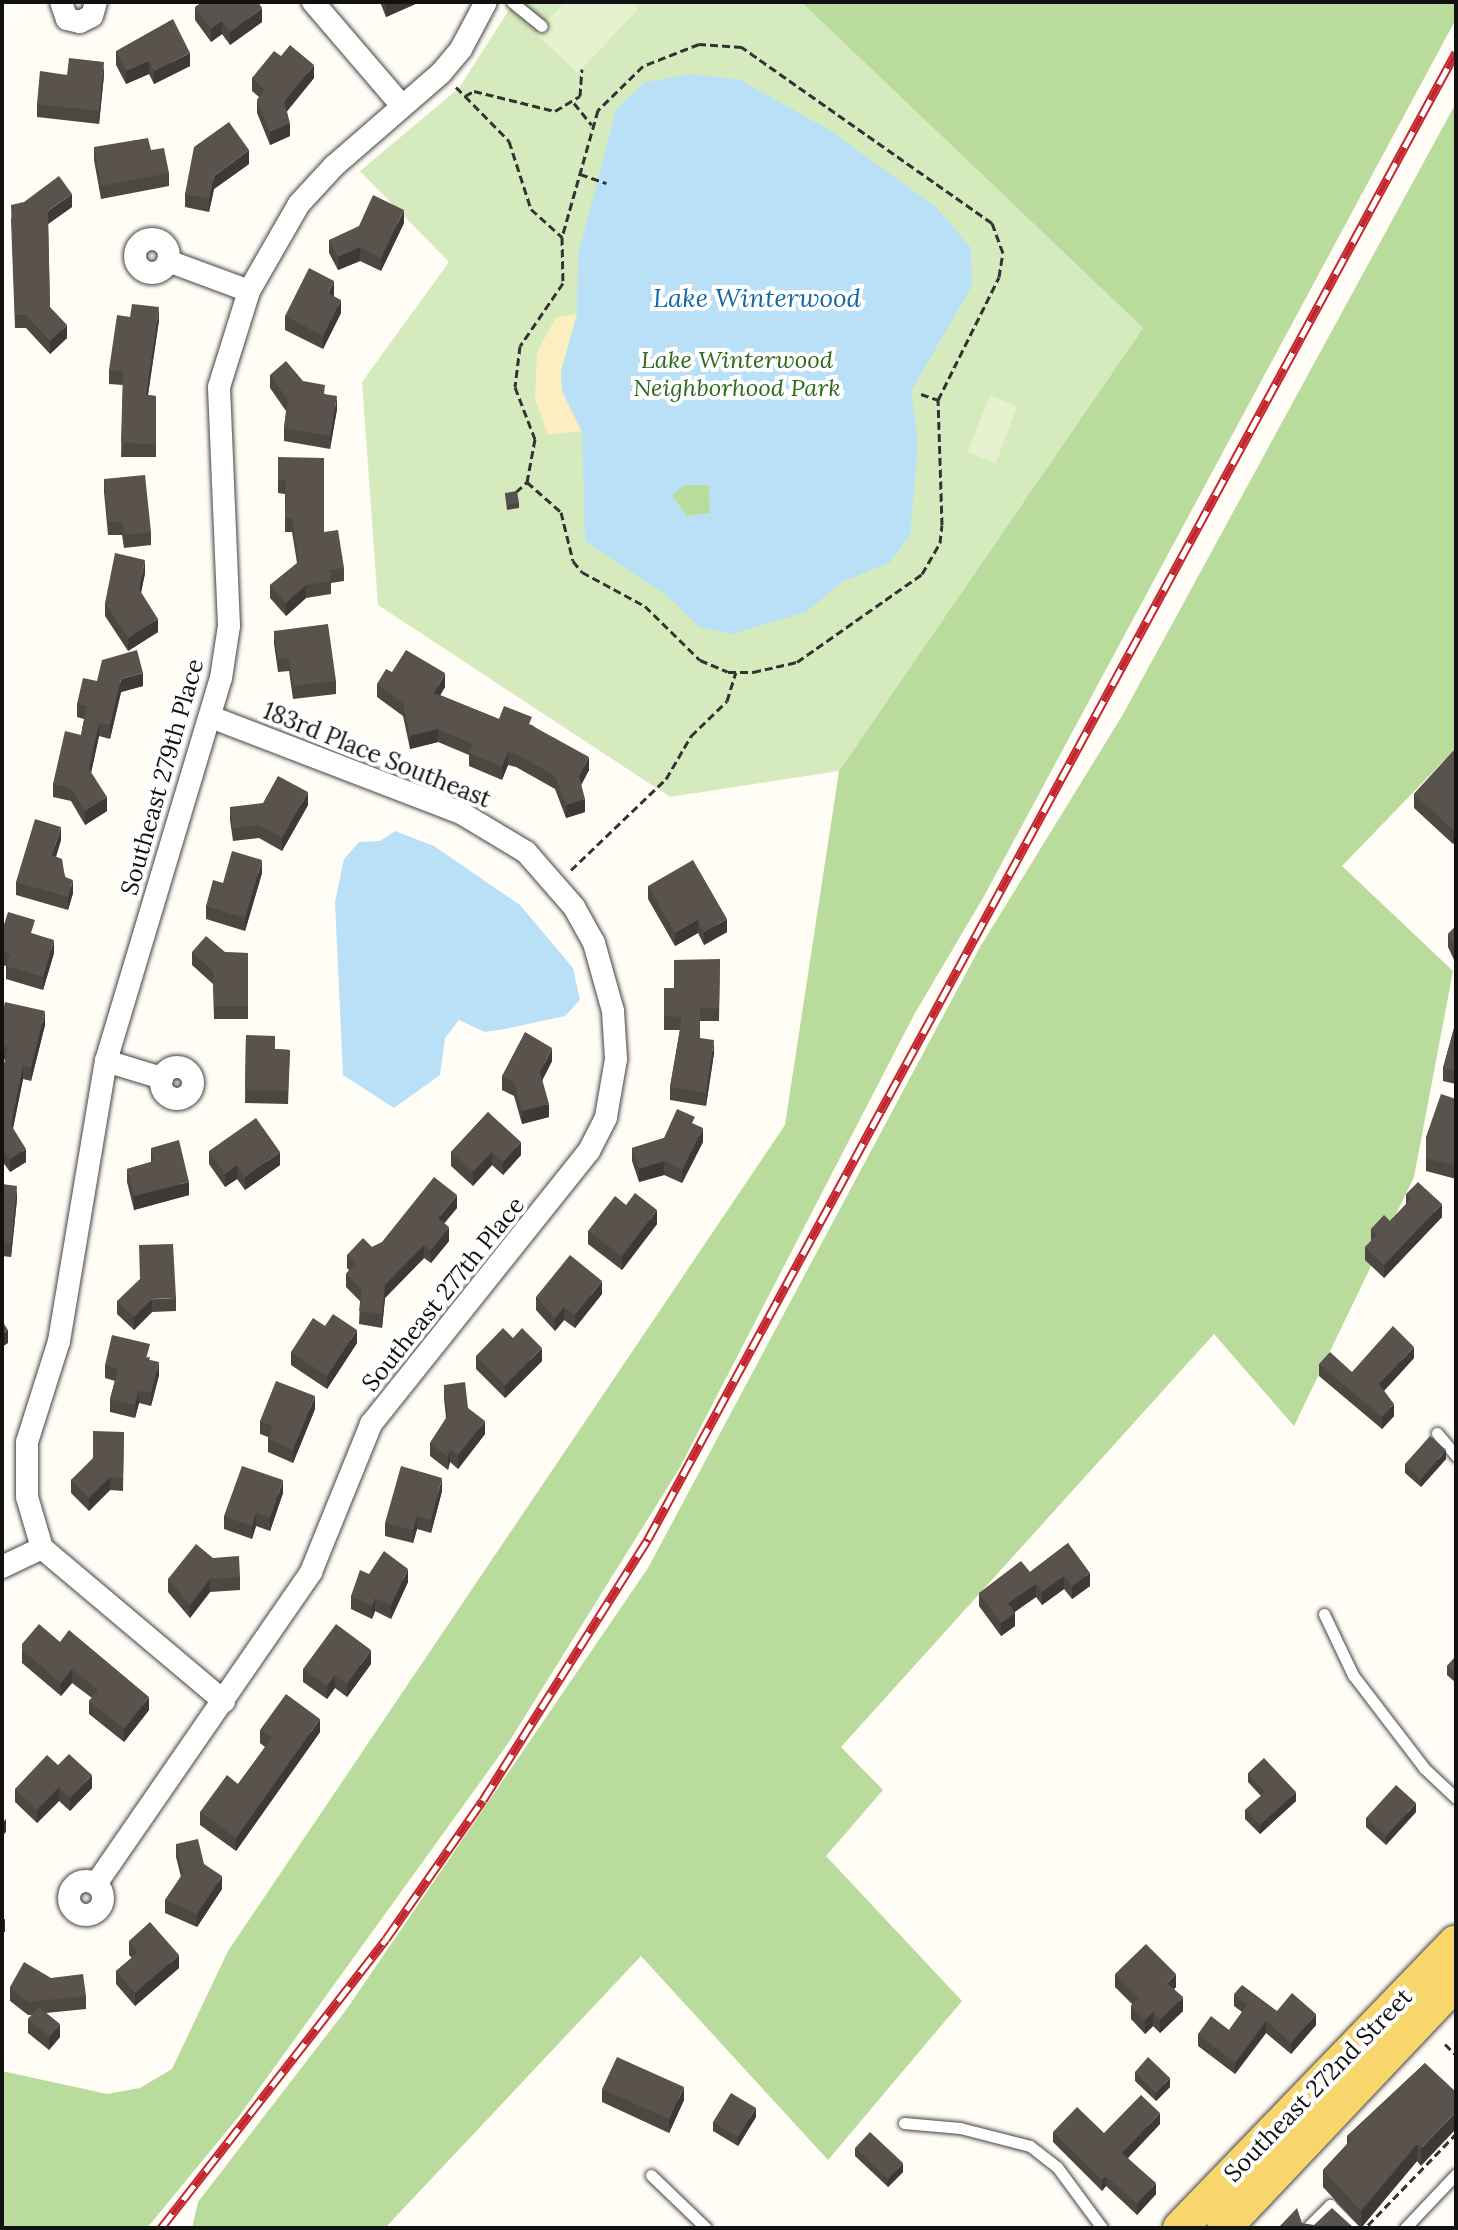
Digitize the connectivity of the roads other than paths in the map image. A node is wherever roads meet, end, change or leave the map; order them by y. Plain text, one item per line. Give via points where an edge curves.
1 (61, 2) edge
2 (98, 2) edge
3 (313, 2) edge
4 (486, 2) edge
5 (512, 2) edge
6 (542, 26) dead end
7 (402, 106) junction
8 (168, 261) dead end
9 (249, 291) junction
10 (211, 717) junction
11 (616, 1059) joint
12 (106, 1061) junction
13 (162, 1078) dead end
14 (1437, 1433) dead end
15 (1456, 1456) edge
16 (42, 1548) junction
17 (2, 1567) edge
18 (1324, 1614) dead end
19 (224, 1701) junction
20 (1456, 1798) edge
21 (96, 1884) dead end
22 (1456, 1942) edge
23 (1456, 1983) edge
24 (904, 2123) dead end
25 (1456, 2174) edge
26 (651, 2175) dead end
27 (706, 2228) edge
28 (1102, 2228) edge
29 (1180, 2228) edge
30 (1224, 2228) edge
31 (1307, 2228) edge
32 (1353, 2228) edge
33 (1405, 2228) edge

1 - 2 street via 67,19 80,22 92,16
3 - 7 street
4 - 7 street, Southeast 279th Place via 461,49
5 - 6 lane
7 - 9 street, Southeast 279th Place via 299,204
8 - 9 street
9 - 10 street, Southeast 279th Place via 219,387 229,626
10 - 11 street, 183rd Place Southeast via 461,813 526,852 556,883 594,943 613,1011
10 - 12 street, Southeast 279th Place
11 - 19 street, Southeast 277th Place via 606,1117 589,1151 371,1424 311,1572
12 - 13 street
12 - 16 street, Southeast 279th Place via 59,1341 27,1442 27,1497
14 - 15 lane
16 - 17 street
16 - 19 street
18 - 20 lane via 1353,1675 1424,1768
19 - 21 street, Southeast 277th Place
22 - 29 main road, Southeast 272nd Street
23 - 30 main road, Southeast 272nd Street
24 - 28 lane via 960,2128 1030,2146 1057,2167
25 - 33 lane
26 - 27 lane
31 - 32 lane via 1330,2205

